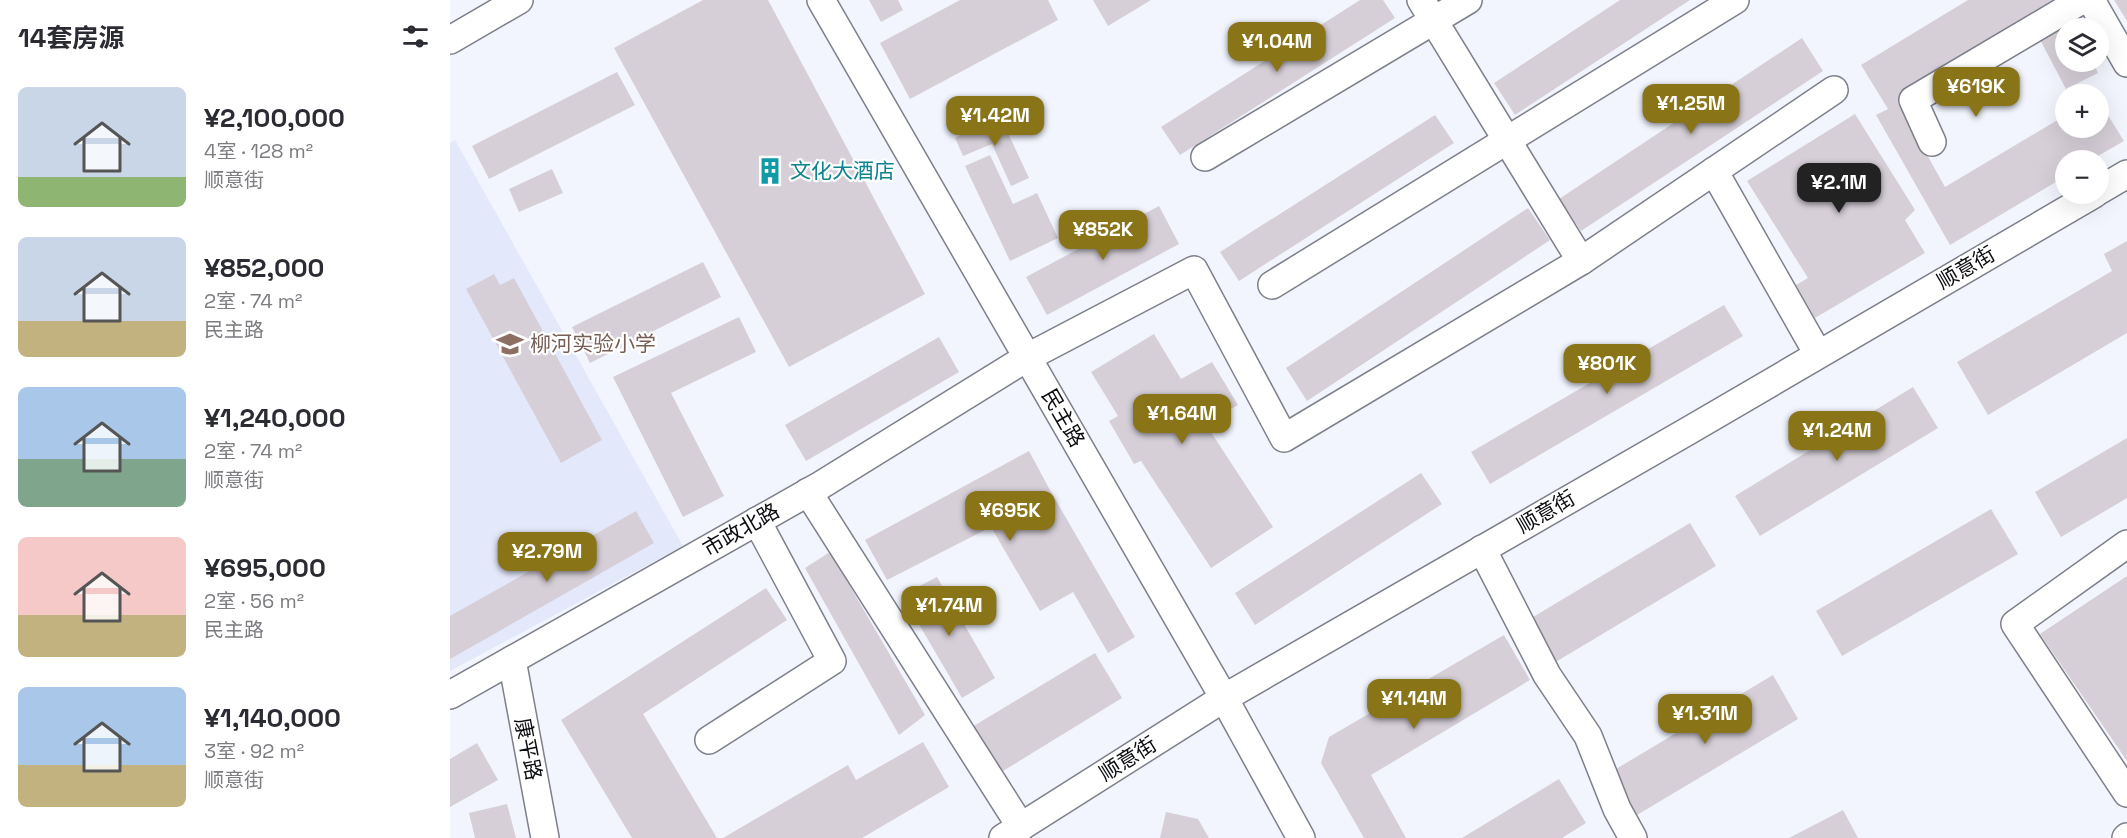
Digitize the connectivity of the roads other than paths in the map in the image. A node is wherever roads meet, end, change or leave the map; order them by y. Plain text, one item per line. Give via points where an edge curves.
1 (519, 0) edge
2 (822, 0) edge
3 (1468, 0) edge
4 (1735, 0) edge
5 (2082, 0) edge
6 (2091, 0) edge
7 (1427, 10) edge
8 (450, 40) edge
9 (2127, 63) edge
10 (1834, 90) dead end
11 (1507, 141) junction
12 (1932, 142) dead end
13 (1205, 157) dead end
14 (1714, 171) junction
15 (2127, 174) edge
16 (2109, 185) edge
17 (2077, 204) edge
18 (1581, 261) junction
19 (1272, 285) dead end
20 (1818, 354) junction
21 (1028, 357) junction
22 (808, 492) junction
23 (757, 521) junction
24 (2127, 544) edge
25 (1482, 549) junction
26 (512, 660) junction
27 (450, 695) edge
28 (1224, 698) junction
29 (709, 740) dead end
30 (2127, 793) edge
31 (1012, 832) edge
32 (545, 838) edge
33 (1301, 838) edge
34 (1633, 838) edge

1 - 8 street
2 - 21 street, 民主路
3 - 7 street
4 - 11 street
5 - 12 street via 1913,100
6 - 9 street
7 - 11 street
7 - 13 street
10 - 14 street
11 - 18 street
11 - 19 street
14 - 18 street
14 - 20 street
15 - 16 street
17 - 20 street, 顺意街
18 - 21 street, 市政北路 via 1284,438 1194,270
20 - 25 street, 顺意街
21 - 22 street, 市政北路
21 - 28 street, 民主路
22 - 23 street, 市政北路
22 - 31 street
23 - 26 street, 市政北路
23 - 29 street via 832,661
24 - 30 street via 2015,624
25 - 28 street, 顺意街
25 - 34 street via 1547,675 1588,736
26 - 27 street, 市政北路
26 - 32 street, 康平路
28 - 31 street, 顺意街
28 - 33 street, 民主路

